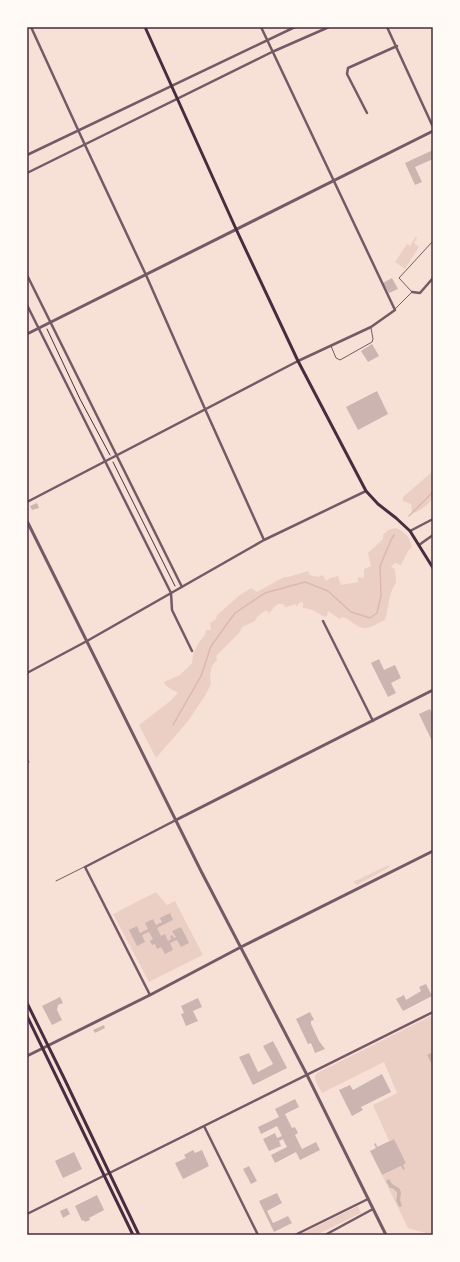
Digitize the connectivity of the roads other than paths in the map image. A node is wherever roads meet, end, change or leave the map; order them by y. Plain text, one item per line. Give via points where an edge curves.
1 (31, 27) edge
2 (145, 27) edge
3 (261, 27) edge
4 (295, 27) edge
5 (329, 27) edge
6 (387, 27) edge
7 (267, 40) junction
8 (397, 46) junction
9 (272, 52) junction
10 (171, 86) junction
11 (177, 99) junction
12 (367, 113) dead end
13 (433, 126) edge
14 (78, 130) junction
15 (433, 131) edge
16 (85, 145) junction
17 (27, 155) edge
18 (27, 173) edge
19 (333, 181) junction
20 (236, 229) junction
21 (433, 241) edge
22 (27, 274) edge
23 (146, 275) junction
24 (433, 278) edge
25 (412, 292) junction
26 (27, 305) edge
27 (395, 310) junction
28 (51, 322) junction
29 (370, 327) junction
30 (39, 328) junction
31 (27, 334) edge
32 (331, 346) junction
33 (298, 361) junction
34 (204, 409) junction
35 (116, 455) junction
36 (105, 461) junction
37 (366, 491) junction
38 (27, 502) edge
39 (433, 520) edge
40 (27, 521) edge
41 (410, 531) junction
42 (433, 535) edge
43 (264, 540) junction
44 (419, 545) junction
45 (433, 568) edge
46 (182, 587) junction
47 (171, 593) junction
48 (323, 621) dead end
49 (87, 641) junction
50 (192, 651) dead end
51 (27, 673) edge
52 (433, 690) edge
53 (373, 721) junction
54 (27, 758) edge
55 (29, 762) dead end
56 (176, 820) junction
57 (433, 850) edge
58 (85, 866) junction
59 (56, 881) dead end
60 (241, 947) junction
61 (150, 995) junction
62 (27, 1003) edge
63 (433, 1012) edge
64 (27, 1016) edge
65 (48, 1045) junction
66 (43, 1048) junction
67 (27, 1056) edge
68 (307, 1074) junction
69 (204, 1126) junction
70 (110, 1173) junction
71 (104, 1176) junction
72 (368, 1199) junction
73 (373, 1210) junction
74 (27, 1214) edge
75 (133, 1235) edge
76 (140, 1235) edge
77 (258, 1235) edge
78 (295, 1235) edge
79 (325, 1235) edge
80 (386, 1235) edge

1 - 14 street
2 - 10 main road
3 - 7 street
4 - 7 street
5 - 9 street
6 - 8 street
7 - 9 street
7 - 10 street
8 - 12 street via 348,68 347,74
8 - 13 street
9 - 11 street
9 - 19 street
10 - 11 main road
10 - 14 street
11 - 16 street
11 - 20 main road
14 - 16 street
14 - 17 street
15 - 19 street
16 - 18 street
16 - 23 street
19 - 20 street
19 - 27 street
20 - 23 street
20 - 33 main road
21 - 25 lane via 399,278
22 - 28 street
23 - 28 street
23 - 34 street
24 - 25 street via 420,293
25 - 27 lane
26 - 30 street
27 - 29 street
28 - 30 street
28 - 35 street
29 - 32 street
29 - 32 lane via 372,342 340,360 336,358
30 - 31 street
30 - 36 street
32 - 33 street
33 - 34 street
33 - 37 main road
34 - 35 street
34 - 43 street
35 - 36 street
35 - 46 street
36 - 38 street
36 - 47 street
37 - 41 main road
37 - 43 street
39 - 41 street
40 - 49 street
41 - 44 main road
42 - 44 street
43 - 46 street
44 - 45 main road
46 - 47 street
47 - 49 street
47 - 50 street via 172,610
48 - 53 street
49 - 51 street
49 - 56 street
52 - 53 street
53 - 56 street
54 - 55 lane
56 - 58 street
56 - 60 street
57 - 60 street
58 - 59 lane
58 - 61 street
60 - 61 street
60 - 68 street
61 - 65 street
62 - 65 main road
63 - 68 street
64 - 66 main road
65 - 66 street
65 - 70 main road
66 - 67 street
66 - 71 main road
68 - 69 street
68 - 72 street
69 - 70 street
69 - 77 street
70 - 71 street
70 - 76 main road
71 - 74 street
71 - 75 main road
72 - 73 street
72 - 78 street
73 - 79 street
73 - 80 street

